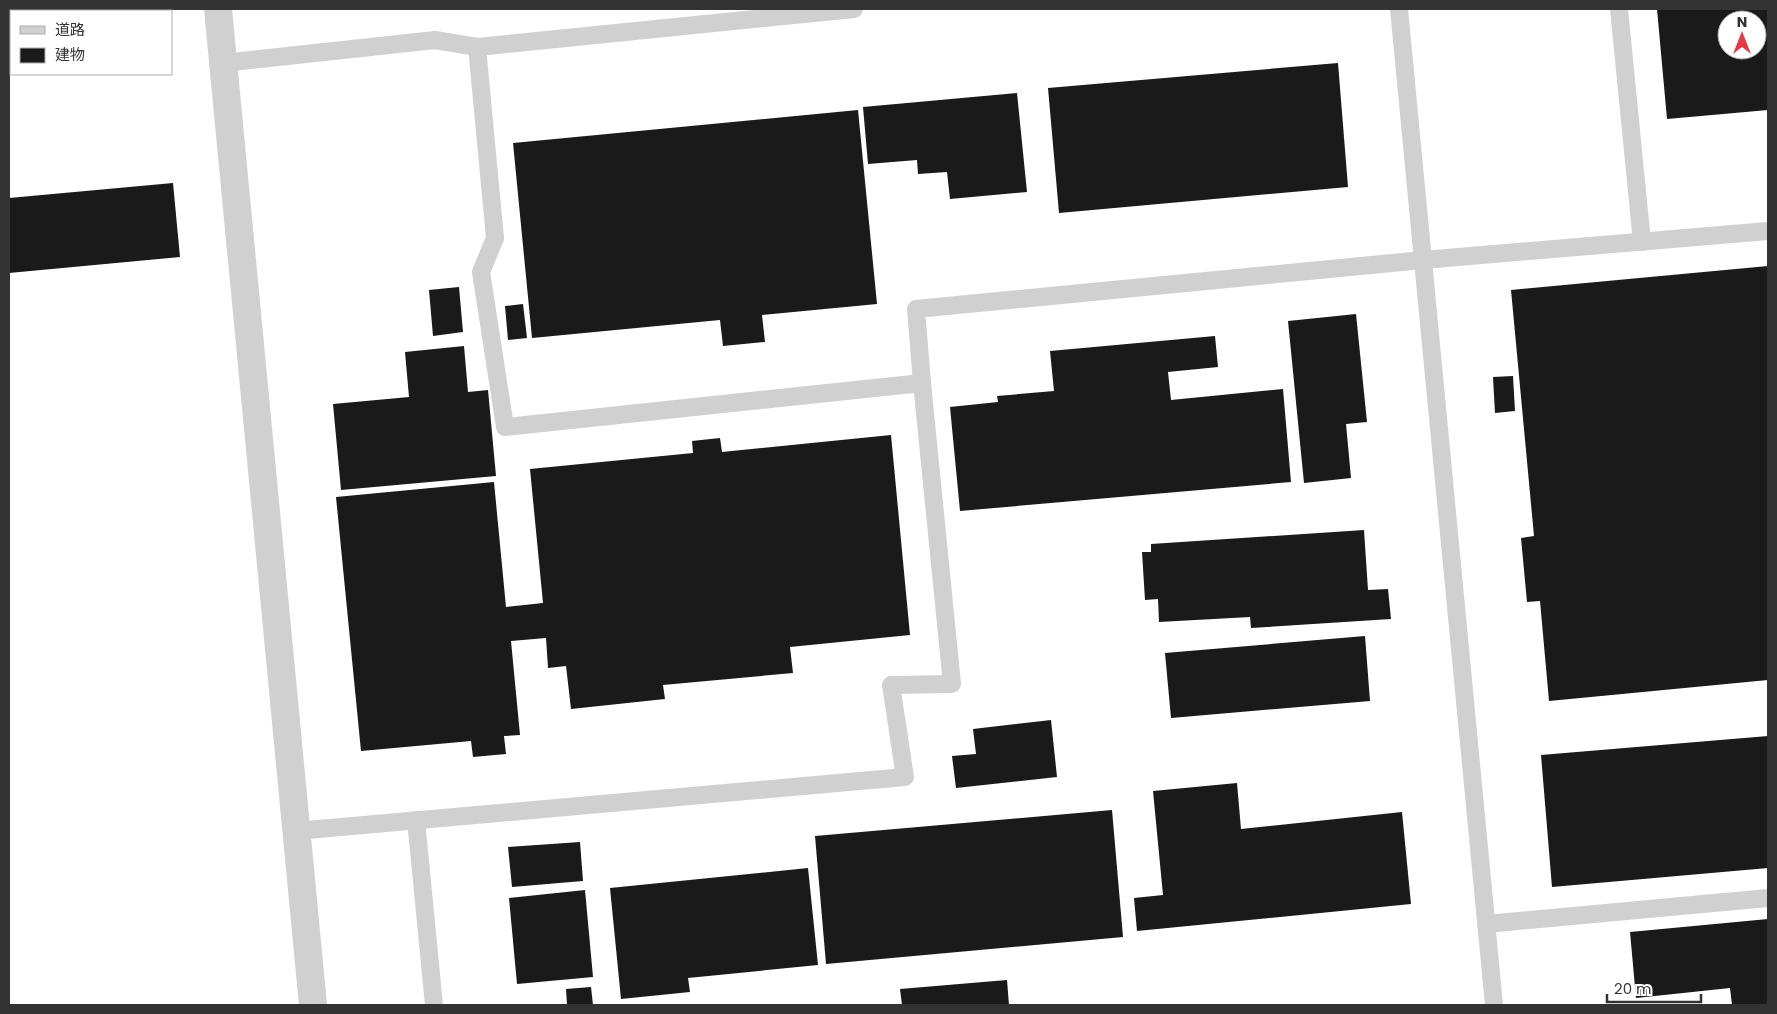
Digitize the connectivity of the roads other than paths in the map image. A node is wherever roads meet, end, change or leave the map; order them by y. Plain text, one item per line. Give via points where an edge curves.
1 (218, 9) edge
2 (854, 9) edge
3 (1399, 9) edge
4 (1619, 9) edge
5 (788, 12) edge
6 (477, 47) junction
7 (223, 63) junction
8 (1768, 231) edge
9 (1642, 242) junction
10 (1423, 260) junction
11 (922, 383) junction
12 (416, 820) junction
13 (296, 831) junction
14 (1768, 898) edge
15 (1486, 924) junction
16 (313, 1005) edge
17 (434, 1005) edge
18 (1494, 1005) edge

1 - 7 street
2 - 5 lane
3 - 10 lane
4 - 9 lane
5 - 6 lane
6 - 7 lane via 435,40
6 - 11 lane via 495,238 482,272 505,427
7 - 13 street
8 - 9 lane
9 - 10 lane
10 - 11 lane via 916,309
10 - 15 lane
11 - 12 lane via 952,684 891,685 906,777
12 - 13 lane
12 - 17 lane
13 - 16 street
14 - 15 lane
15 - 18 lane

